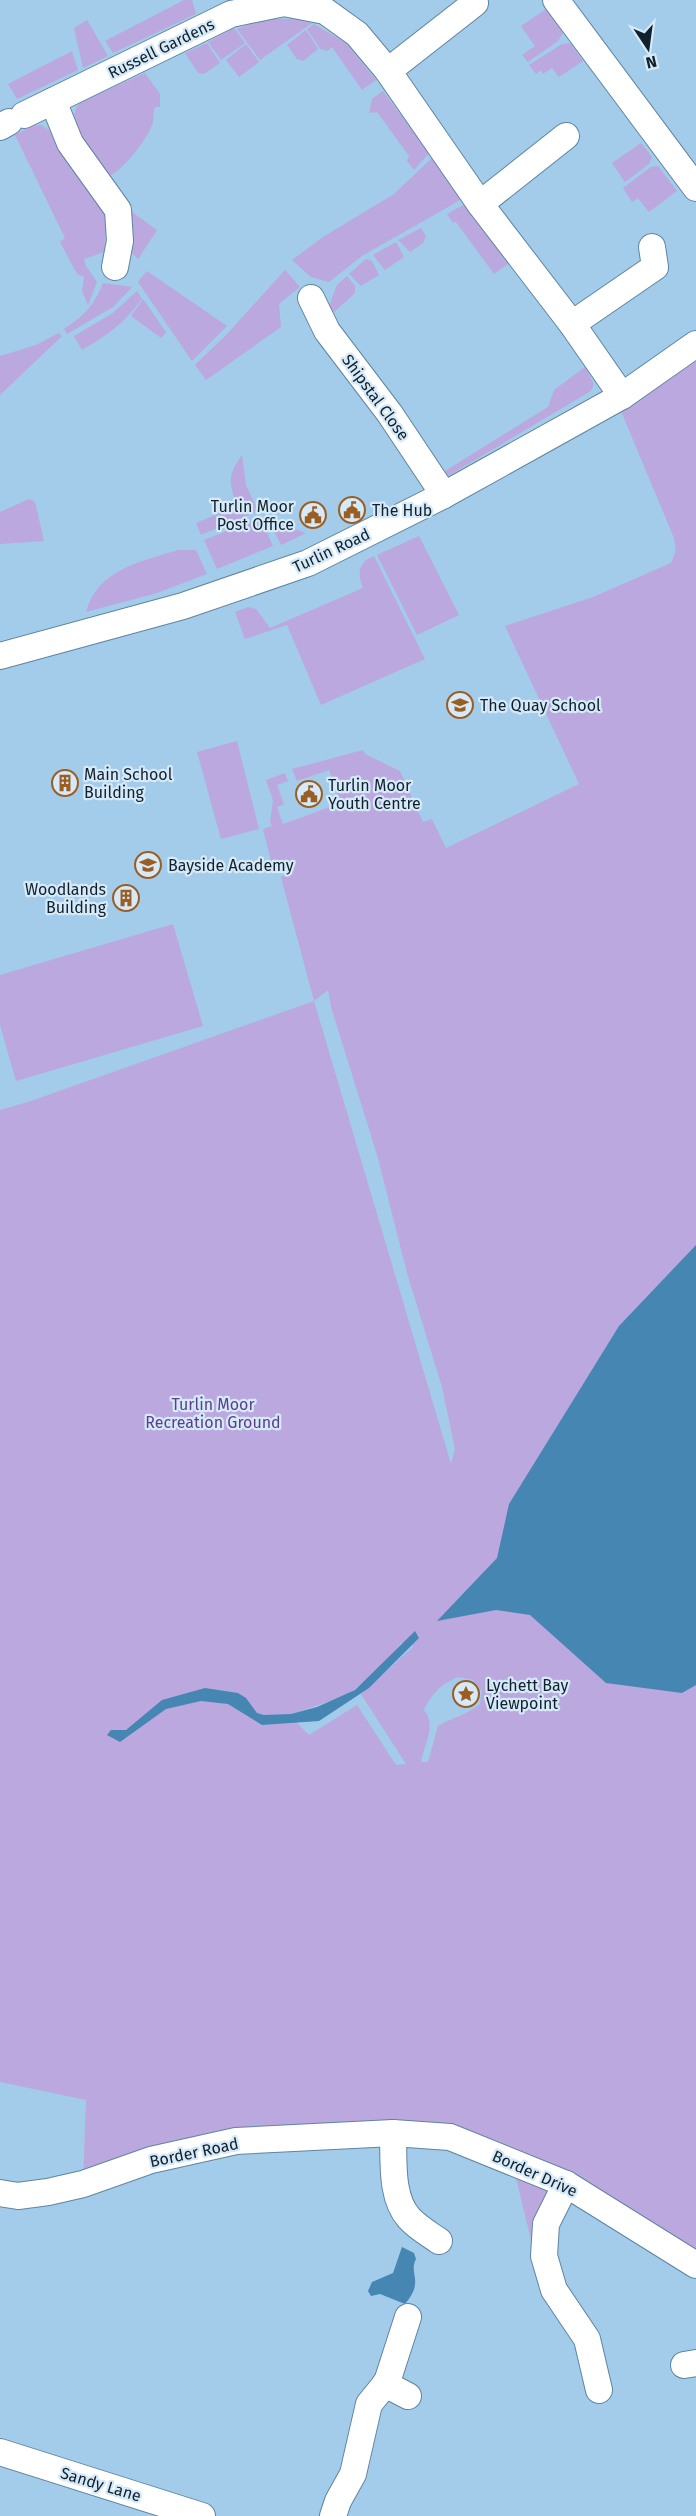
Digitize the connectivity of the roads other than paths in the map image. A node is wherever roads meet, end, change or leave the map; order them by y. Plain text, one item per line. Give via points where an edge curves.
1 (556, 0) edge
2 (304, 3) edge
3 (475, 3) dead end
4 (388, 71) junction
5 (53, 101) junction
6 (11, 121) edge
7 (566, 136) dead end
8 (696, 188) edge
9 (480, 204) junction
10 (661, 263) dead end
11 (115, 267) dead end
12 (311, 298) dead end
13 (572, 324) junction
14 (696, 344) edge
15 (622, 396) junction
16 (444, 495) junction
17 (0, 656) edge
18 (393, 2133) junction
19 (566, 2184) junction
20 (0, 2193) edge
21 (439, 2241) dead end
22 (696, 2265) edge
23 (408, 2317) dead end
24 (385, 2384) junction
25 (599, 2390) dead end
26 (408, 2396) dead end
27 (0, 2452) edge
28 (139, 2506) edge
29 (202, 2516) edge
30 (333, 2516) edge

1 - 8 street
2 - 4 street, Russell Gardens via 340,19
2 - 5 street, Russell Gardens via 267,4 231,14
3 - 4 street
4 - 9 street, Russell Gardens
5 - 6 street, Russell Gardens
5 - 11 street via 70,143 118,210 120,241
7 - 9 street
9 - 13 street, Russell Gardens
10 - 13 street
12 - 16 street, Shipstal Close via 327,331 390,414
13 - 15 street, Russell Gardens
14 - 15 street, Turlin Road
15 - 16 street, Turlin Road
16 - 17 street, Turlin Road via 308,563 257,583 57,643
18 - 19 street, Border Drive via 450,2137
18 - 20 street, Border Road via 236,2141 151,2160 48,2192 18,2196
18 - 21 street via 395,2178 401,2203 407,2217
19 - 22 street, Border Drive
19 - 25 street via 546,2224 544,2256 554,2290 587,2339
23 - 24 street
24 - 26 street
24 - 30 street via 369,2404 353,2474
27 - 28 street, Sandy Lane
28 - 29 street, Sandy Lane

